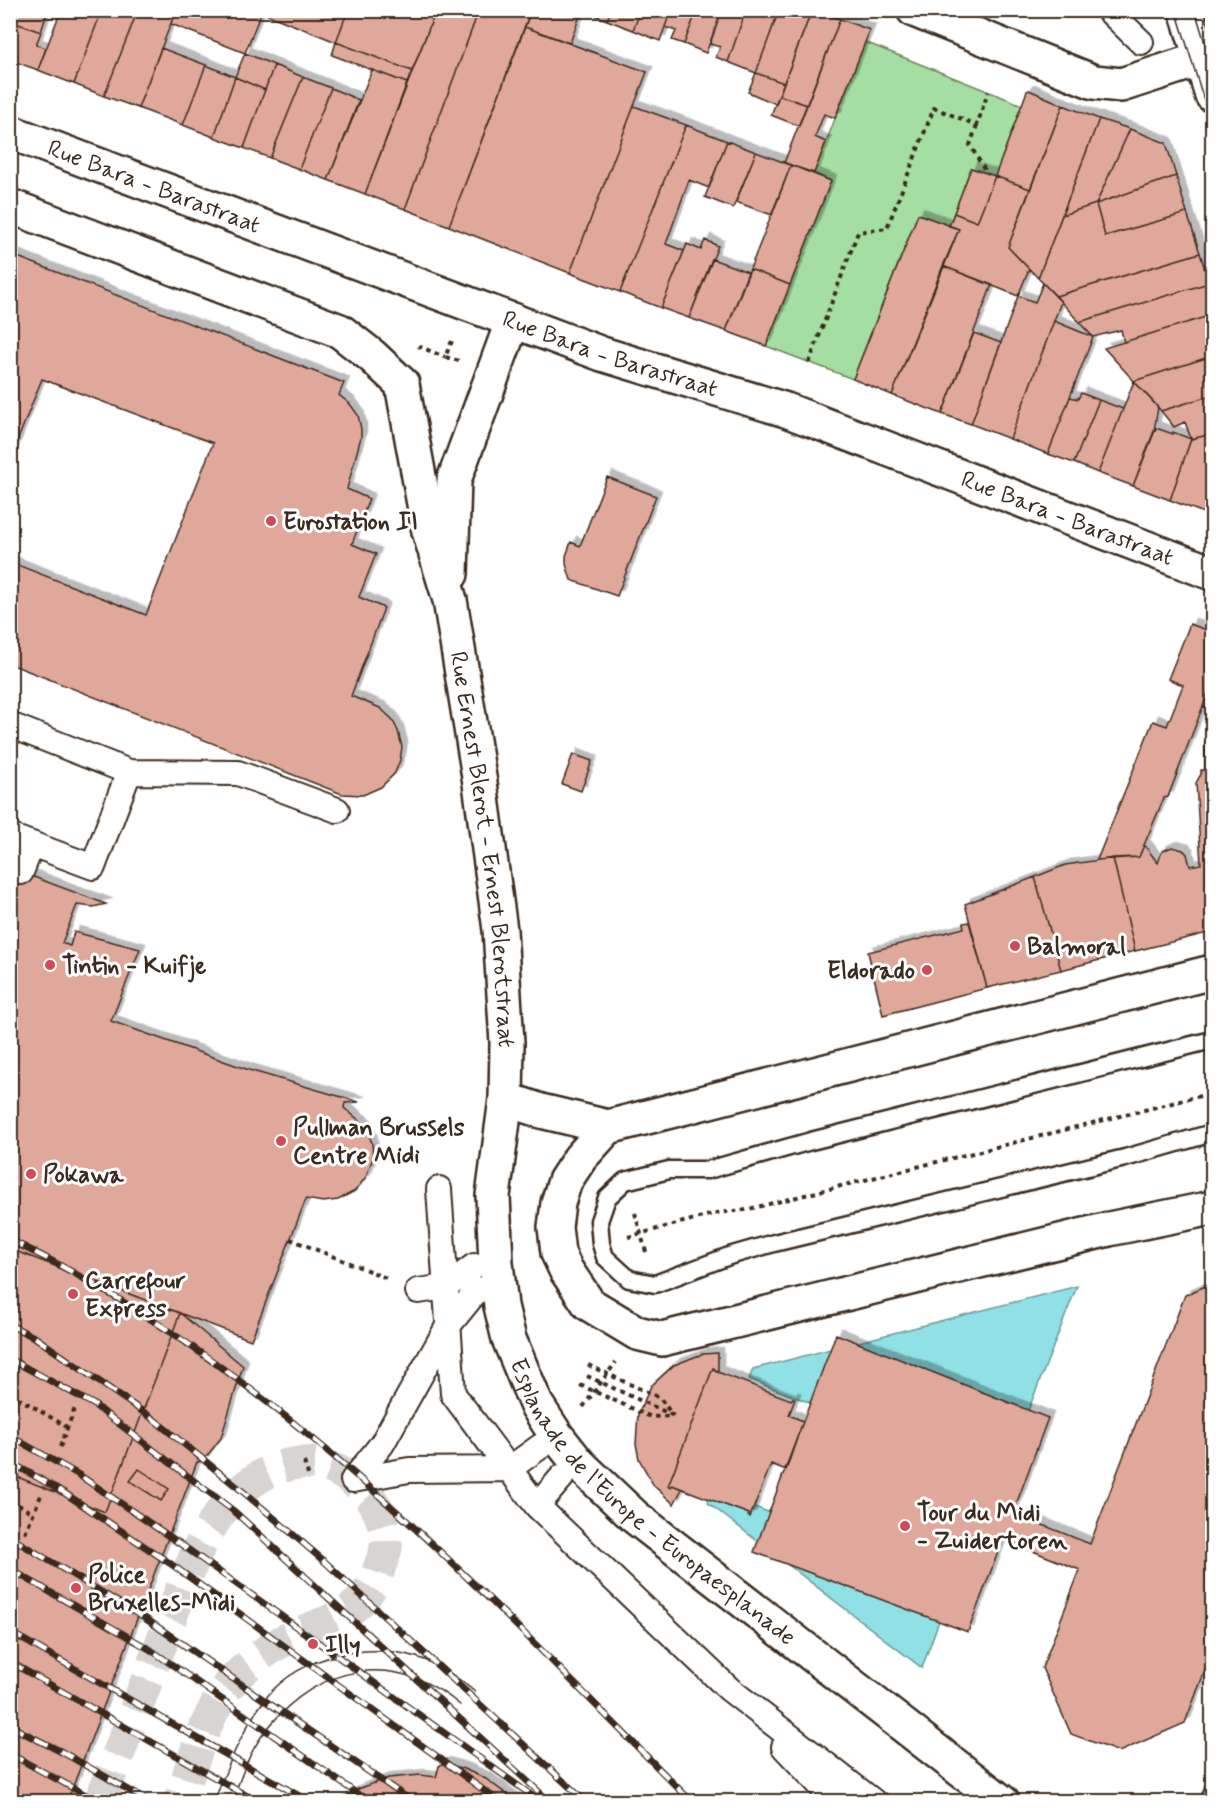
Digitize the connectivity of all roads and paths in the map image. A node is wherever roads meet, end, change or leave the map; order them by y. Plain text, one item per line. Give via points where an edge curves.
1 (914, 10) edge
2 (1108, 10) edge
3 (1186, 10) edge
4 (1141, 42) dead end
5 (1201, 59) junction
6 (988, 92) dead end
7 (1212, 95) edge
8 (977, 125) junction
9 (10, 132) edge
10 (982, 173) dead end
11 (10, 206) edge
12 (513, 320) junction
13 (452, 341) dead end
14 (465, 362) dead end
15 (809, 363) dead end
16 (1212, 573) edge
17 (450, 600) junction
18 (10, 725) edge
19 (129, 772) junction
20 (337, 810) dead end
21 (21, 840) edge
22 (21, 872) dead end
23 (1212, 972) edge
24 (1212, 1040) edge
25 (1212, 1093) edge
26 (506, 1099) junction
27 (608, 1127) junction
28 (1212, 1133) edge
29 (439, 1189) dead end
30 (633, 1206) dead end
31 (1212, 1208) edge
32 (641, 1233) junction
33 (623, 1238) dead end
34 (290, 1239) dead end
35 (649, 1262) dead end
36 (446, 1287) junction
37 (418, 1291) joint
38 (448, 1326) junction
39 (637, 1333) junction
40 (588, 1365) dead end
41 (587, 1376) dead end
42 (580, 1385) dead end
43 (10, 1393) edge
44 (75, 1408) dead end
45 (673, 1416) junction
46 (67, 1427) junction
47 (549, 1441) junction
48 (60, 1447) dead end
49 (304, 1462) dead end
50 (509, 1469) junction
51 (309, 1477) dead end
52 (562, 1477) dead end
53 (42, 1493) dead end
54 (10, 1500) edge
55 (537, 1506) junction
56 (33, 1513) junction
57 (25, 1533) dead end
58 (729, 1689) junction
59 (836, 1802) edge
60 (874, 1802) edge
61 (1002, 1802) edge

1 - 5 street via 1094,82 1121,86
2 - 4 street
3 - 5 street
5 - 7 street
6 - 8 path
8 - 10 path via 970,145 984,169
8 - 15 path via 934,108 887,228 858,232
9 - 12 street, Rue Bara - Barastraat
11 - 17 street, Rue Ernest Blerot - Ernest Blerotstraat via 340,330 372,356 402,384 429,531
12 - 16 street, Rue Bara - Barastraat via 602,354 786,410
12 - 17 street, Rue Ernest Blerot - Ernest Blerotstraat via 454,480
13 - 14 path via 445,357
17 - 26 street, Rue Ernest Blerot - Ernest Blerotstraat via 500,930
18 - 19 street
19 - 20 street via 238,773
19 - 21 street via 93,867
21 - 22 street
23 - 27 street
24 - 28 lane via 708,1170 669,1170 625,1181 607,1198 599,1221 601,1244 605,1257 629,1279 655,1284 774,1243 1114,1161
25 - 32 path
26 - 27 street
26 - 47 street, Esplanade de l'Europe - Europaesplanade via 493,1196 501,1306 508,1339
27 - 39 street via 565,1181 555,1227 558,1253 589,1304
29 - 36 street
30 - 32 path
31 - 39 street via 1109,1229 662,1339
32 - 33 path
32 - 35 path
34 - 37 path
36 - 37 street
36 - 38 street
36 - 38 street via 476,1277
38 - 50 street via 453,1394
38 - 50 street via 382,1444 353,1480 409,1470
39 - 47 path via 573,1420
40 - 45 path via 660,1398
41 - 45 path
42 - 45 path via 651,1418
43 - 46 path
44 - 46 path
46 - 48 path
47 - 50 street
47 - 61 street, Esplanade de l'Europe - Europaesplanade via 635,1517
49 - 51 path
50 - 55 street
52 - 55 street
53 - 56 path
54 - 56 path
55 - 58 street
56 - 57 path
58 - 59 street
58 - 60 street

